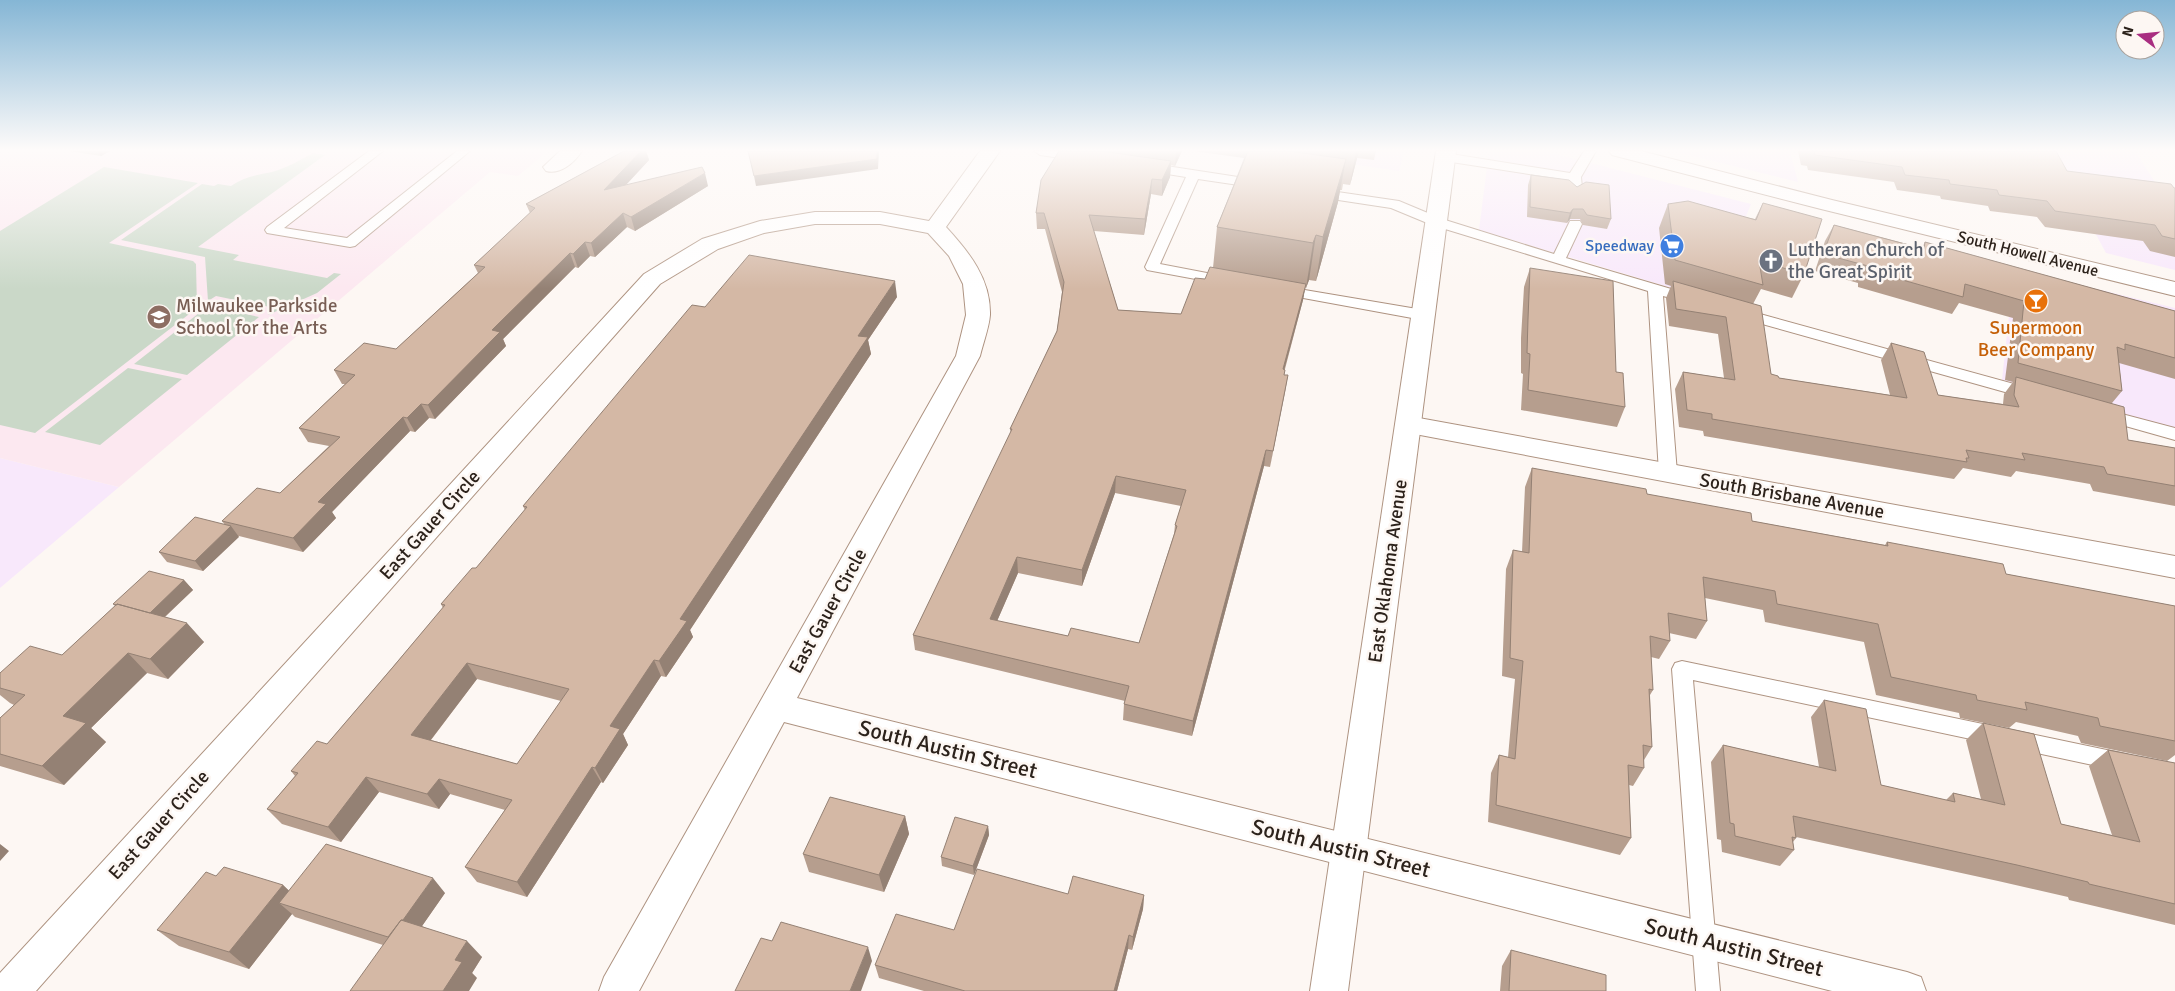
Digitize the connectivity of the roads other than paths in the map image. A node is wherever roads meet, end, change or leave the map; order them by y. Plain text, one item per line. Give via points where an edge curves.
1 (316, 197) edge
2 (407, 197) edge
3 (957, 197) edge
4 (1184, 197) edge
5 (1349, 197) edge
6 (1440, 197) edge
7 (1798, 197) edge
8 (1437, 222) junction
9 (1575, 224) dead end
10 (935, 228) junction
11 (1558, 260) junction
12 (1240, 283) edge
13 (1270, 288) edge
14 (1655, 288) junction
15 (2175, 289) edge
16 (1708, 304) edge
17 (1725, 310) edge
18 (1423, 315) junction
19 (2041, 397) edge
20 (2089, 410) edge
21 (1408, 425) junction
22 (2175, 434) edge
23 (1668, 473) junction
24 (2175, 566) edge
25 (775, 706) junction
26 (2136, 766) edge
27 (1349, 850) junction
28 (1704, 940) junction
29 (10, 991) edge
30 (618, 991) edge
31 (1329, 991) edge
32 (1708, 991) edge
33 (1907, 991) edge

1 - 2 lane via 272,230 350,243
3 - 10 street
4 - 12 lane via 1152,267
5 - 8 lane via 1394,204
6 - 8 street, East Oklahoma Avenue
7 - 15 street, South Howell Avenue
8 - 11 lane
8 - 18 street, East Oklahoma Avenue
9 - 11 lane
10 - 25 street, East Gauer Circle via 959,254 974,284 978,315 968,356
10 - 29 street, East Gauer Circle via 880,218 815,218 760,227 710,244 652,279
11 - 14 lane
13 - 18 lane
14 - 16 lane
14 - 23 lane
17 - 19 lane
18 - 21 street, East Oklahoma Avenue
20 - 22 lane
21 - 23 street, South Brisbane Avenue
21 - 27 street, East Oklahoma Avenue
23 - 24 street, South Brisbane Avenue
25 - 27 street, South Austin Street
25 - 30 street, East Gauer Circle
26 - 28 lane via 1682,669
27 - 28 street, South Austin Street
27 - 31 street, East Oklahoma Avenue
28 - 32 lane
28 - 33 street, South Austin Street

